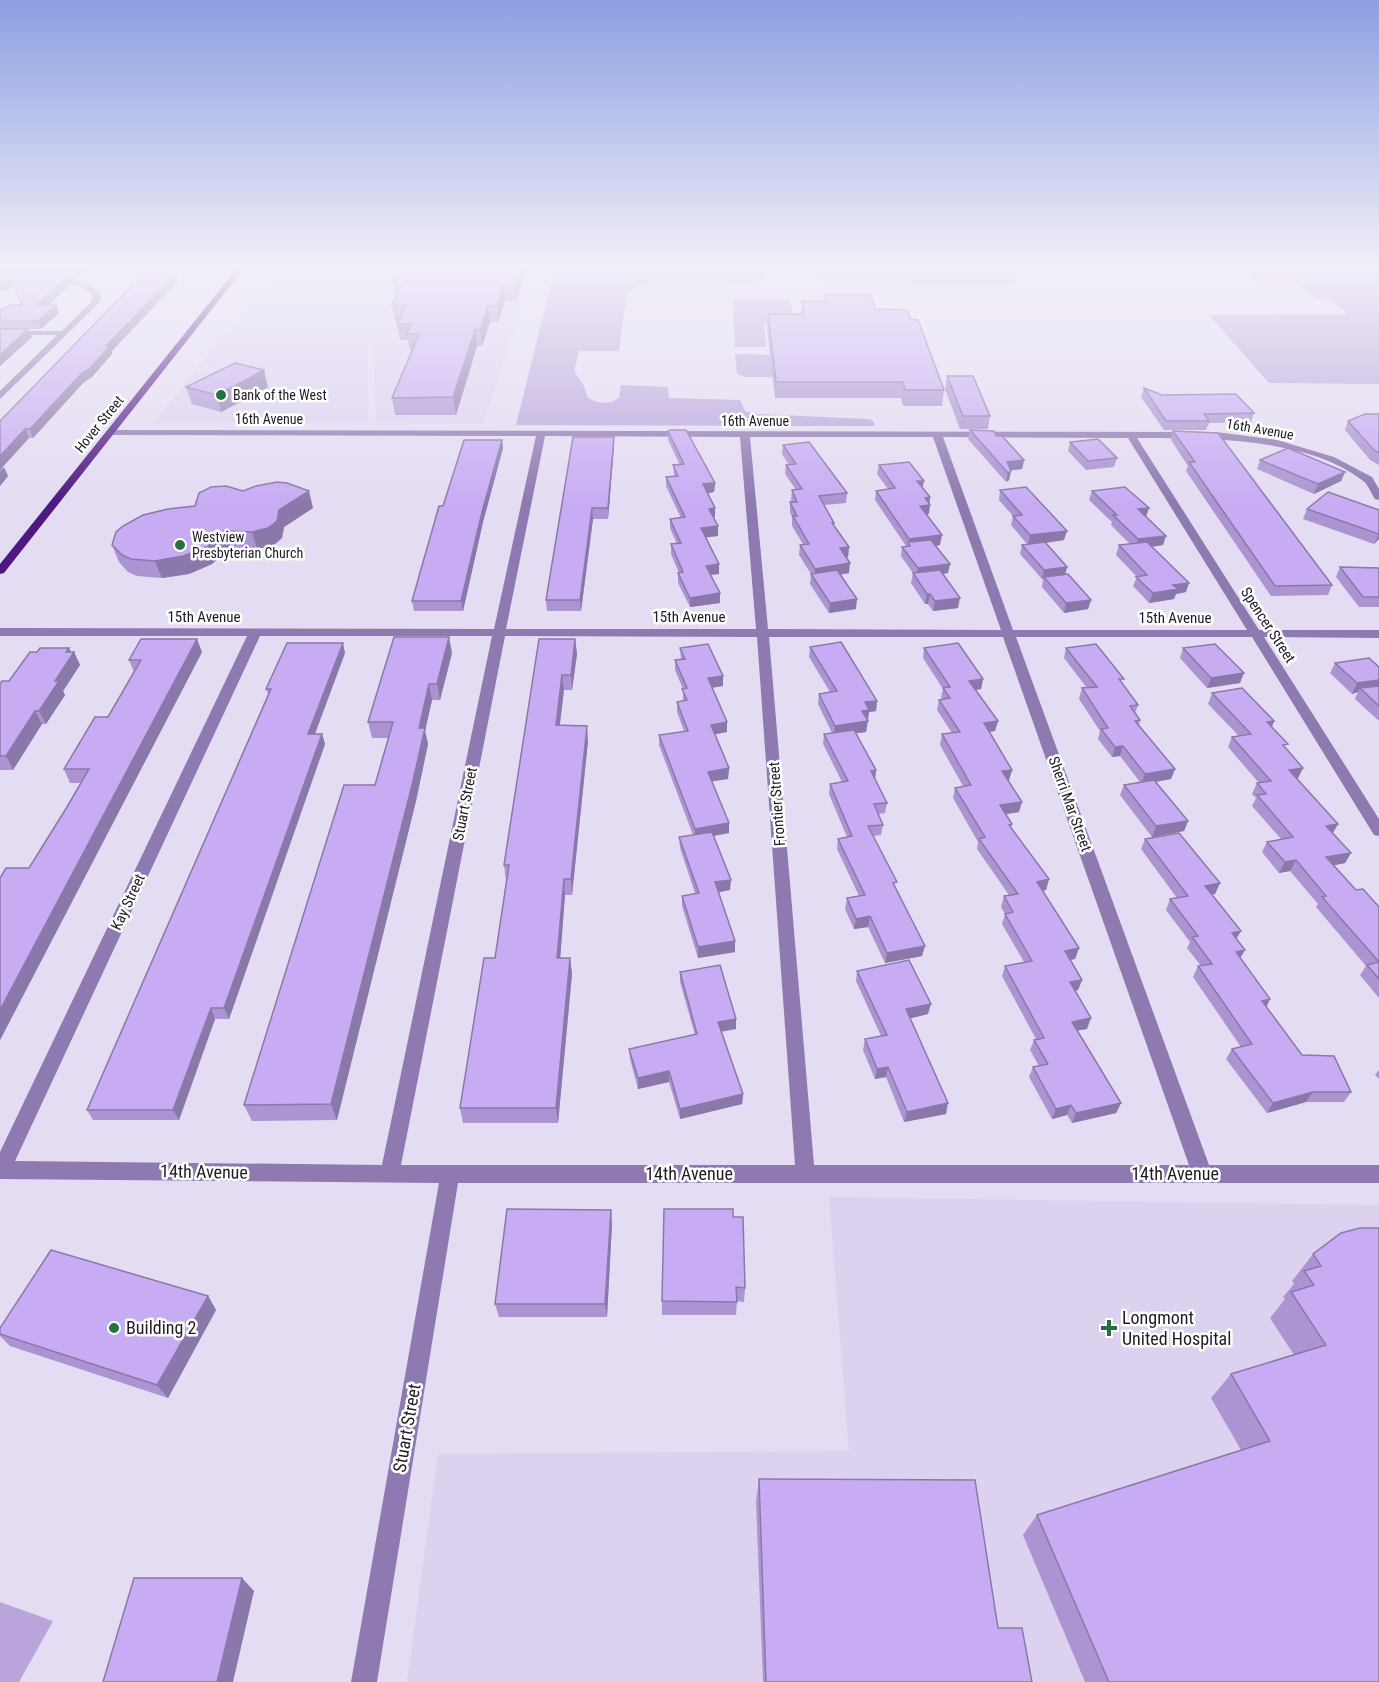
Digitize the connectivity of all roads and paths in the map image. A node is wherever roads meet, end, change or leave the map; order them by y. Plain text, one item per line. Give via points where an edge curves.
1 (52, 345) edge
2 (180, 345) edge
3 (0, 396) edge
4 (112, 432) junction
5 (541, 434) junction
6 (745, 435) junction
7 (937, 435) junction
8 (1131, 435) junction
9 (1300, 437) dead end
10 (1292, 447) junction
11 (1379, 497) edge
12 (0, 571) edge
13 (0, 632) edge
14 (255, 633) junction
15 (501, 633) junction
16 (762, 633) junction
17 (1009, 634) junction
18 (1255, 634) junction
19 (1379, 634) edge
20 (1379, 831) edge
21 (1, 1170) edge
22 (390, 1174) junction
23 (450, 1174) junction
24 (805, 1174) junction
25 (1203, 1174) junction
26 (1379, 1174) edge
27 (364, 1682) edge

1 - 3 street
2 - 4 main road, Hover Street
4 - 5 street, 16th Avenue
4 - 12 main road, Hover Street
5 - 6 street, 16th Avenue
5 - 15 street, Stuart Street
6 - 7 street, 16th Avenue
6 - 16 street, Frontier Street
7 - 8 street, 16th Avenue
7 - 17 street, Sherri Mar Street
8 - 10 street, 16th Avenue via 1216,435
8 - 18 street, Spencer Street
9 - 10 street
10 - 11 street, 16th Avenue via 1331,459 1368,479
13 - 14 street, 15th Avenue
14 - 15 street, 15th Avenue
14 - 21 street, Kay Street
15 - 16 street, 15th Avenue
15 - 22 street, Stuart Street
16 - 17 street, 15th Avenue
16 - 24 street, Frontier Street
17 - 18 street, 15th Avenue
17 - 25 street, Sherri Mar Street
18 - 19 street, 15th Avenue
18 - 20 street, Spencer Street
21 - 22 street, 14th Avenue
22 - 23 street, 14th Avenue
23 - 24 street, 14th Avenue
23 - 27 street, Stuart Street
24 - 25 street, 14th Avenue
25 - 26 street, 14th Avenue

